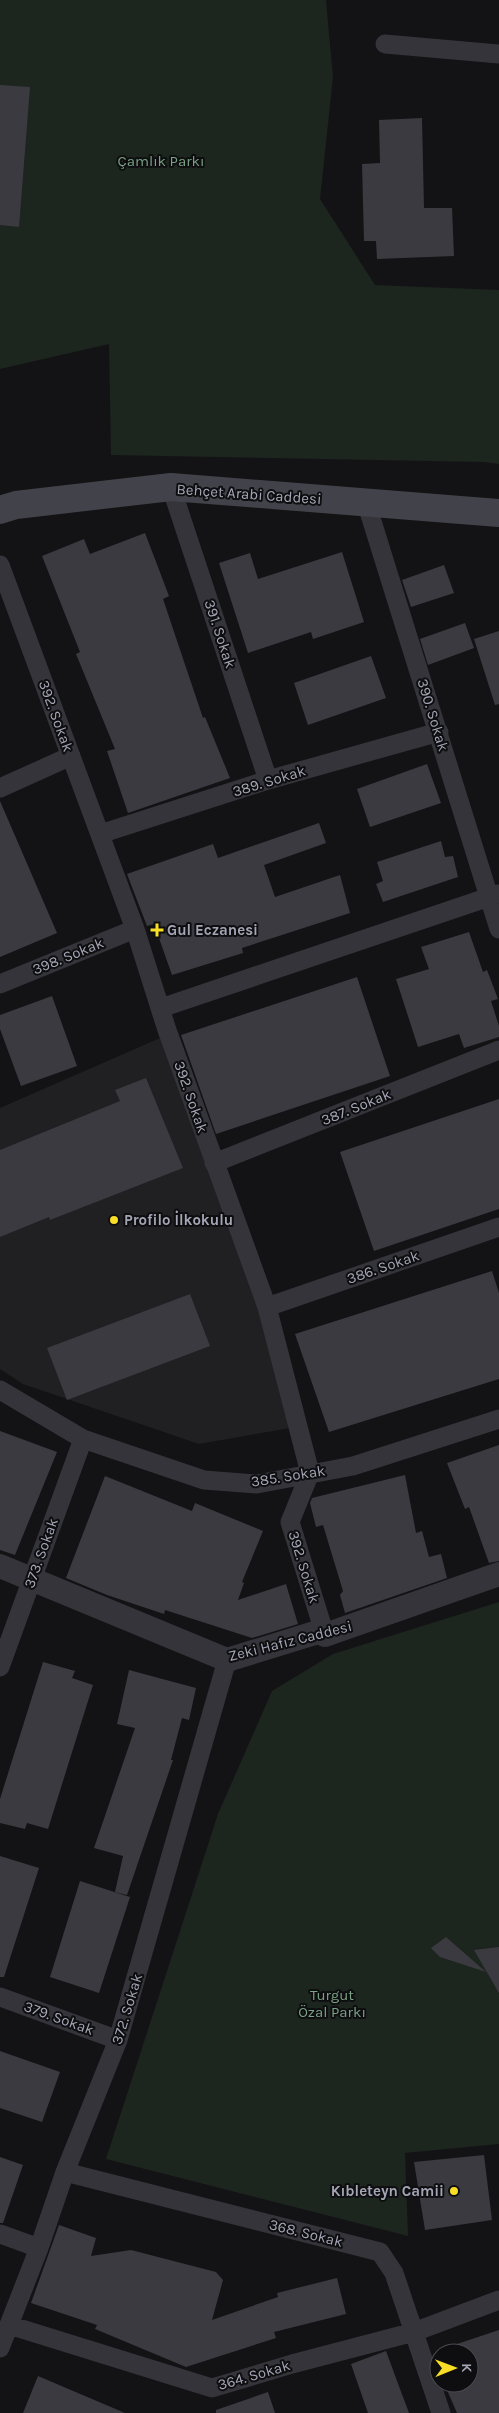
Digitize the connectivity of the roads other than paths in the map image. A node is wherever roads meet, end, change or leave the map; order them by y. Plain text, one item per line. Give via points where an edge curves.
1 (385, 44) dead end
2 (499, 54) edge
3 (171, 487) junction
4 (366, 502) junction
5 (0, 510) edge
6 (499, 513) edge
7 (0, 565) edge
8 (439, 732) junction
9 (71, 756) junction
10 (268, 780) junction
11 (0, 788) edge
12 (100, 834) junction
13 (493, 896) edge
14 (135, 928) junction
15 (499, 929) edge
16 (0, 984) edge
17 (161, 1008) junction
18 (499, 1050) edge
19 (214, 1163) junction
20 (499, 1227) edge
21 (267, 1307) junction
22 (0, 1390) edge
23 (499, 1418) edge
24 (83, 1439) junction
25 (310, 1473) junction
26 (0, 1566) edge
27 (499, 1574) edge
28 (32, 1578) junction
29 (325, 1635) junction
30 (227, 1660) junction
31 (0, 1668) edge
32 (0, 1997) edge
33 (118, 2040) junction
34 (65, 2172) junction
35 (0, 2234) edge
36 (39, 2248) junction
37 (499, 2300) edge
38 (9, 2325) junction
39 (414, 2332) junction
40 (0, 2348) edge
41 (441, 2413) edge

1 - 2 street
3 - 4 main road, Behçet Arabi Caddesi
3 - 5 main road, Behçet Arabi Caddesi via 16,505
3 - 10 street, 391. Sokak
4 - 6 main road, Behçet Arabi Caddesi
4 - 8 street, 390. Sokak
7 - 9 street, 392. Sokak
8 - 10 street, 389. Sokak
8 - 13 street, 390. Sokak
9 - 11 street
9 - 12 street, 392. Sokak
10 - 12 street, 389. Sokak
12 - 14 street, 392. Sokak
13 - 15 street, 390. Sokak
13 - 17 street
14 - 16 street, 398. Sokak
14 - 17 street, 392. Sokak
17 - 19 street, 392. Sokak
18 - 19 street, 387. Sokak
19 - 21 street, 392. Sokak
20 - 21 street, 386. Sokak
21 - 25 street, 392. Sokak
22 - 24 street, 385. Sokak
23 - 25 street, 385. Sokak via 352,1466
24 - 25 street, 385. Sokak via 204,1480 257,1484
24 - 28 street, 373. Sokak
25 - 29 street, 392. Sokak via 290,1522
26 - 28 street, Zeki Hafız Caddesi
27 - 29 street, Zeki Hafız Caddesi
28 - 30 street, Zeki Hafız Caddesi
28 - 31 street, 373. Sokak
29 - 30 street, Zeki Hafız Caddesi via 318,1632
30 - 33 street, 372. Sokak
32 - 33 street, 379. Sokak
33 - 34 street, 372. Sokak
34 - 36 street, 372. Sokak
34 - 39 street, 368. Sokak via 380,2252 394,2273
35 - 36 street
36 - 38 street, 372. Sokak
37 - 39 street, 364. Sokak
38 - 39 street, 364. Sokak via 212,2388
38 - 40 street, 372. Sokak
39 - 41 street, 368. Sokak

